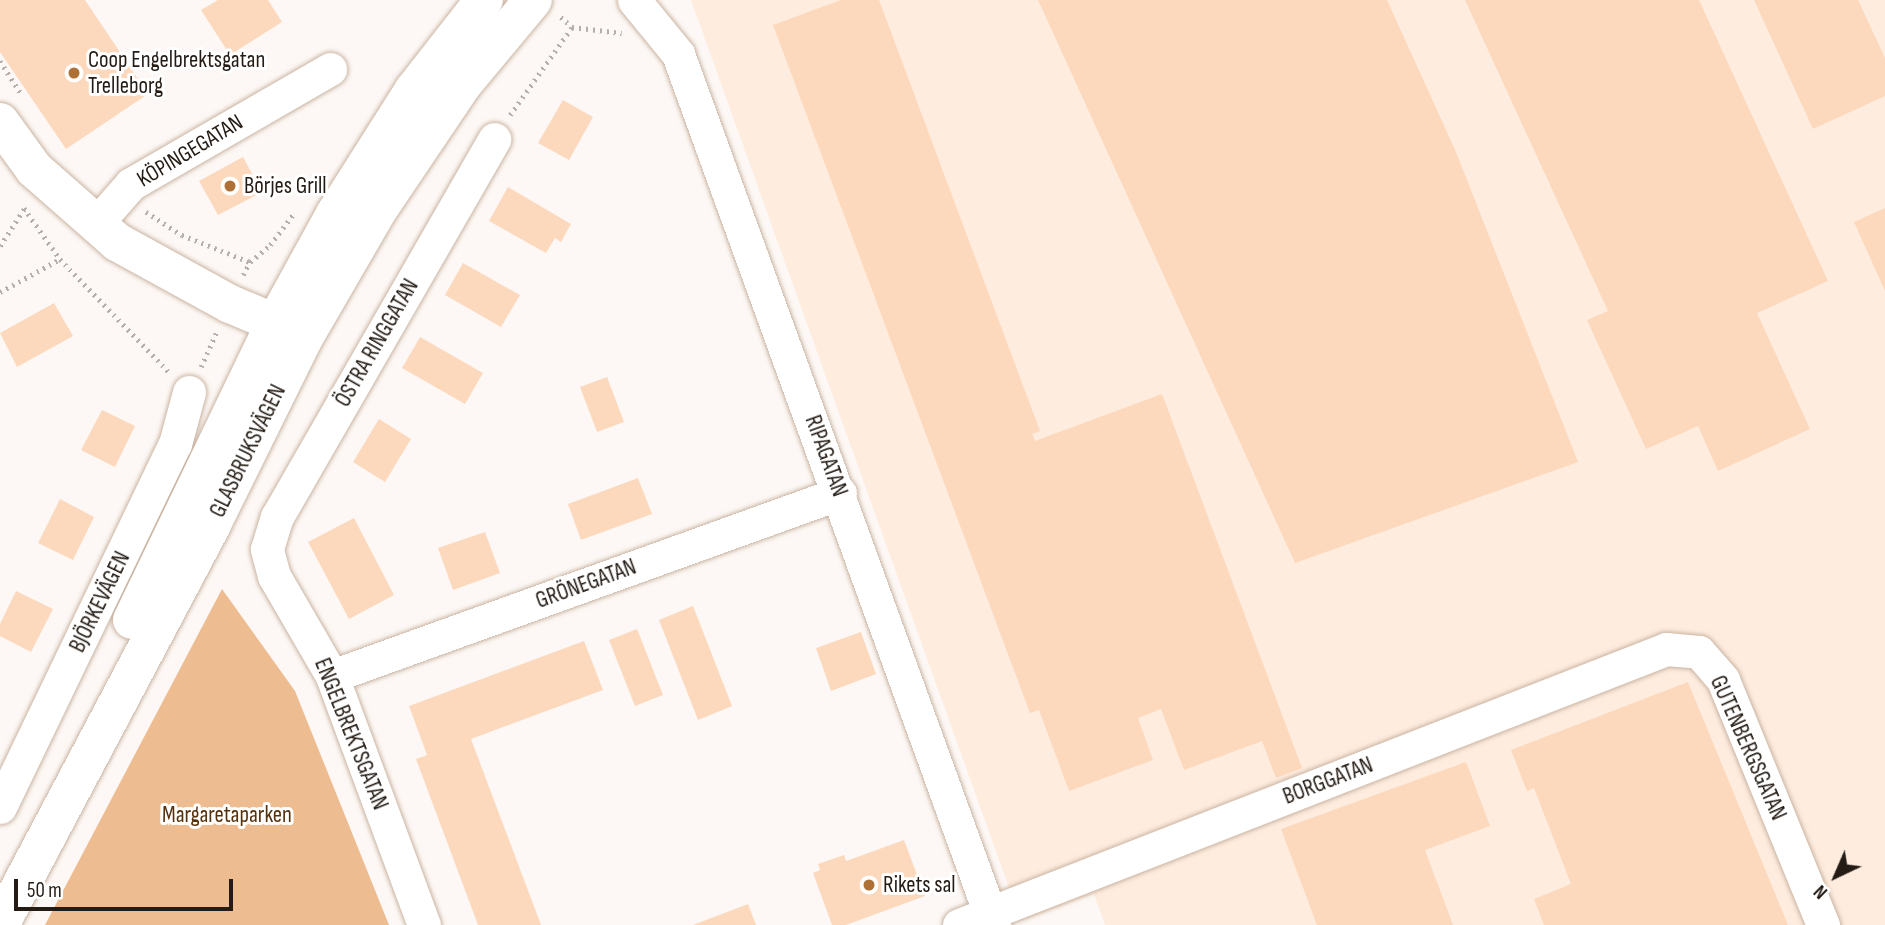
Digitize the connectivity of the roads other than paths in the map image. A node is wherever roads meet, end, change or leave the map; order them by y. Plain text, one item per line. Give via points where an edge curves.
1 (484, 0) edge
2 (634, 0) edge
3 (542, 4) edge
4 (330, 69) dead end
5 (0, 122) edge
6 (494, 139) road end
7 (96, 224) junction
8 (290, 329) junction
9 (189, 392) road end
10 (840, 493) junction
11 (267, 549) joint
12 (1699, 652) joint
13 (332, 676) junction
14 (0, 807) edge
15 (0, 890) edge
16 (992, 919) edge
17 (0, 925) edge
18 (424, 925) edge
19 (959, 925) edge
20 (1824, 925) edge

1 - 8 main road, GLASBRUKSVÄGEN via 413,91 335,214
2 - 10 street, RIPAGATAN via 678,54
3 - 8 main road, GLASBRUKSVÄGEN via 463,83 378,210
4 - 7 street, KÖPINGEGATAN via 131,184
5 - 7 main road via 34,169
6 - 11 street, ÖSTRA RINGGATAN via 277,517
7 - 8 main road via 128,248 230,304
8 - 15 main road, GLASBRUKSVÄGEN
8 - 17 main road, GLASBRUKSVÄGEN via 212,524
9 - 14 street, BJÖRKEVÄGEN via 170,454
10 - 13 street, GRÖNEGATAN
10 - 16 street, RIPAGATAN
11 - 13 street, ENGELBREKTSGATAN via 274,576
12 - 16 street, BORGGATAN via 1666,649
12 - 20 street, GUTENBERGSGATAN via 1723,680
13 - 18 street, ENGELBREKTSGATAN
16 - 19 street, BORGGATAN

